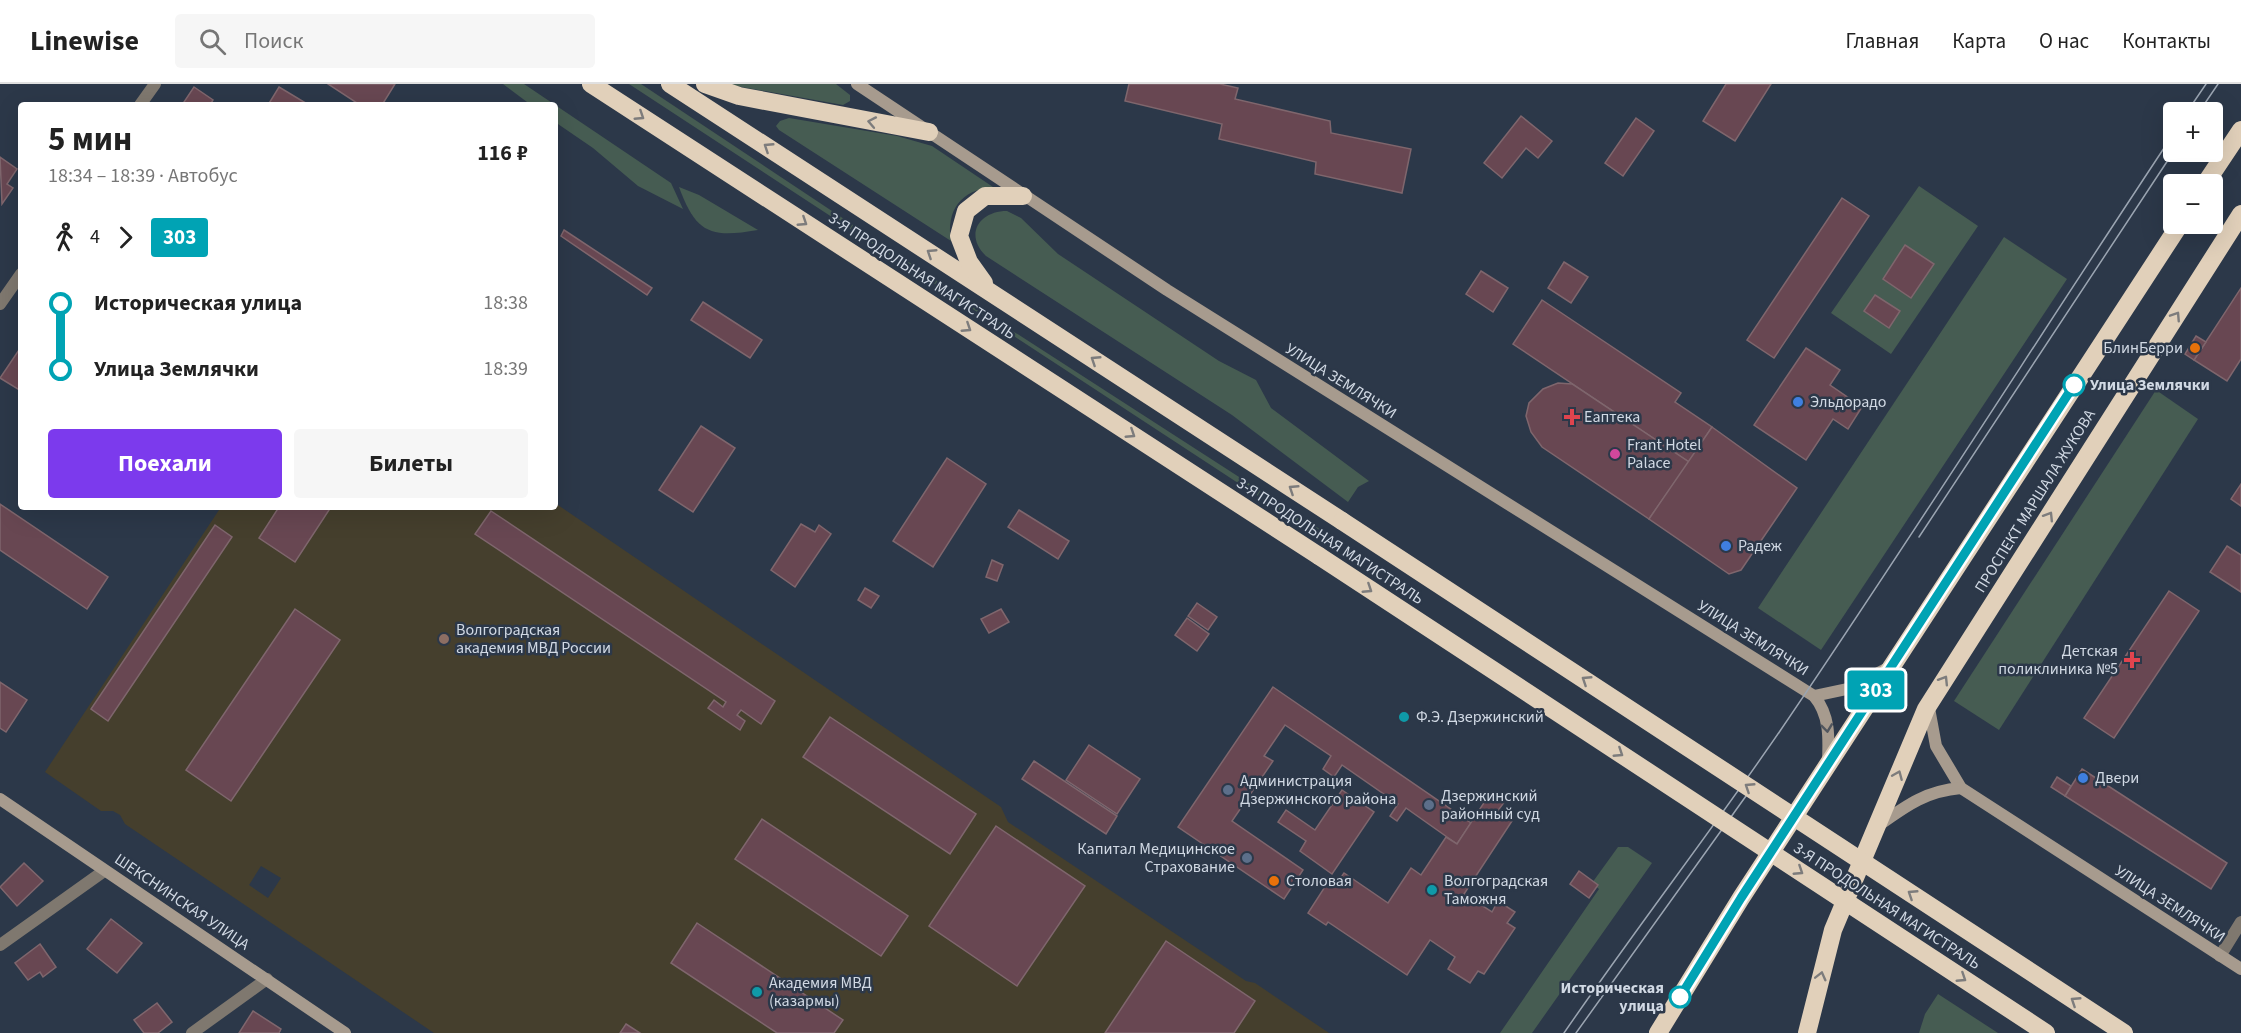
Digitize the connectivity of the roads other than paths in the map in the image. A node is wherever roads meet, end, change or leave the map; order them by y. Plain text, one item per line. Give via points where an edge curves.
1 (155, 84) edge
2 (591, 84) edge
3 (670, 84) edge
4 (705, 84) edge
5 (857, 84) edge
6 (142, 102) edge
7 (2241, 130) edge
8 (929, 132) junction
9 (2212, 174) edge
10 (1023, 195) junction
11 (2241, 214) edge
12 (2173, 234) edge
13 (18, 278) edge
14 (990, 292) junction
15 (0, 304) edge
16 (1891, 667) junction
17 (1814, 696) junction
18 (1929, 704) junction
19 (1828, 765) junction
20 (1961, 788) junction
21 (0, 799) edge
22 (1875, 828) junction
23 (104, 871) junction
24 (2241, 922) edge
25 (0, 945) edge
26 (2220, 956) junction
27 (2241, 969) edge
28 (267, 979) junction
29 (192, 1033) edge
30 (345, 1033) edge
31 (1658, 1033) edge
32 (1807, 1033) edge
33 (2046, 1033) edge
34 (2124, 1033) edge

1 - 6 street
2 -> 33 highway, 3-Я ПРОДОЛЬНАЯ МАГИСТРАЛЬ, bridge
14 -> 3 highway, 3-Я ПРОДОЛЬНАЯ МАГИСТРАЛЬ
8 -> 4 highway via 739,96
5 - 8 main road, УЛИЦА ЗЕМЛЯЧКИ
7 - 9 highway
8 - 10 main road, УЛИЦА ЗЕМЛЯЧКИ
10 - 14 highway via 985,196 966,211 959,236 969,262
10 - 17 main road, УЛИЦА ЗЕМЛЯЧКИ via 1130,267
18 -> 11 highway, ПРОСПЕКТ МАРШАЛА ЖУКОВА
12 - 16 highway, ПРОСПЕКТ МАРШАЛА ЖУКОВА
13 - 15 street
34 -> 14 highway, 3-Я ПРОДОЛЬНАЯ МАГИСТРАЛЬ, bridge
16 - 17 main road via 1847,689
16 - 19 highway, ПРОСПЕКТ МАРШАЛА ЖУКОВА
17 -> 19 main road via 1827,721
18 - 20 main road via 1936,746
22 -> 18 highway, ПРОСПЕКТ МАРШАЛА ЖУКОВА
19 - 31 highway
20 - 22 main road via 1909,803
20 - 26 main road, УЛИЦА ЗЕМЛЯЧКИ
21 - 23 main road, ШЕКСНИНСКАЯ УЛИЦА
32 -> 22 highway via 1833,930
23 - 25 street
23 - 28 main road, ШЕКСНИНСКАЯ УЛИЦА
24 - 26 street
26 - 27 main road, УЛИЦА ЗЕМЛЯЧКИ
28 - 29 street
28 - 30 main road, ШЕКСНИНСКАЯ УЛИЦА

